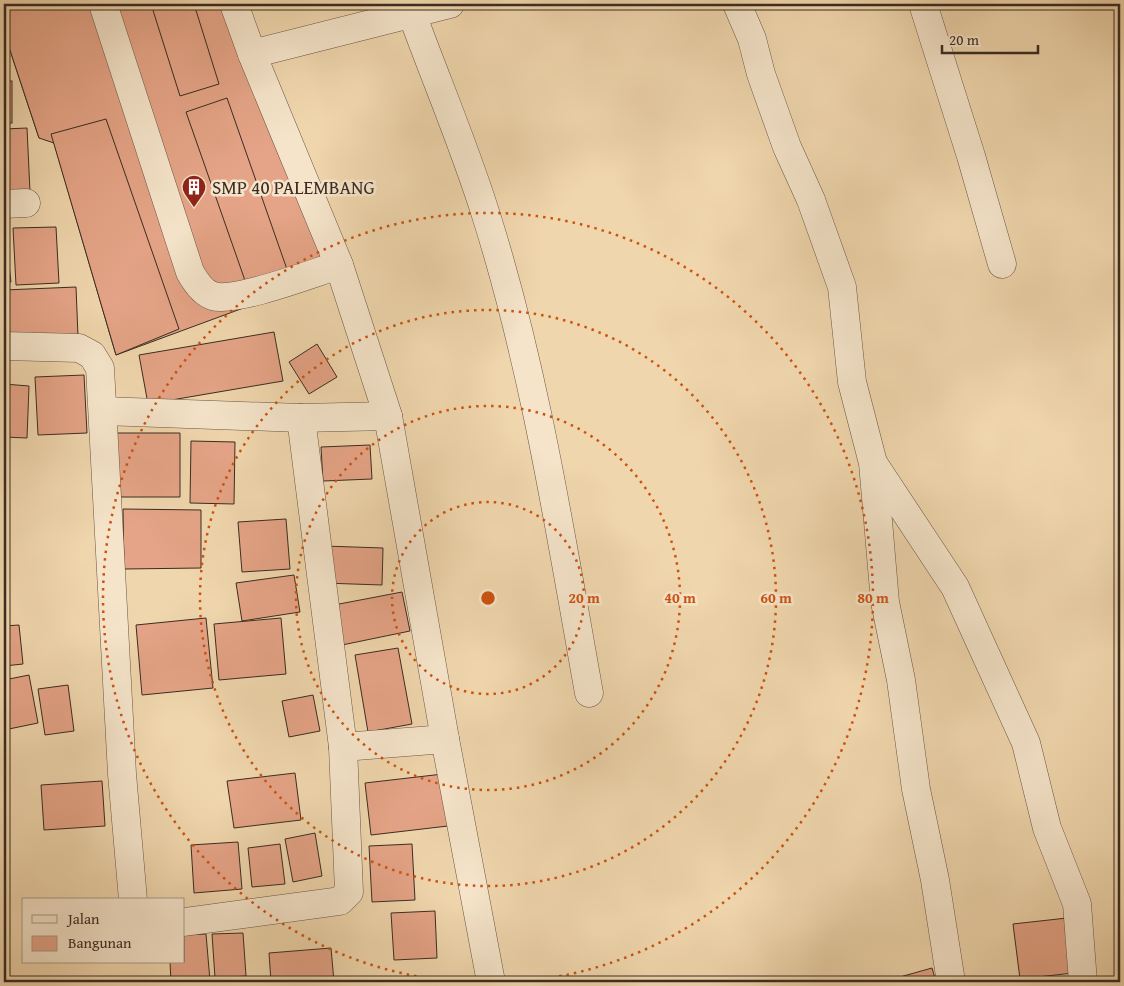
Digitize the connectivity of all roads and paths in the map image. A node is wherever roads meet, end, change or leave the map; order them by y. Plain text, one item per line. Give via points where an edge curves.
1 (103, 4) edge
2 (234, 4) edge
3 (450, 4) edge
4 (737, 4) edge
5 (923, 4) edge
6 (378, 13) edge
7 (412, 14) junction
8 (252, 54) junction
9 (1002, 264) dead end
10 (339, 265) junction
11 (4, 346) edge
12 (103, 412) junction
13 (388, 416) junction
14 (301, 418) junction
15 (873, 463) junction
16 (589, 693) dead end
17 (445, 738) junction
18 (343, 748) junction
19 (133, 898) edge
20 (185, 922) edge
21 (491, 982) edge
22 (951, 982) edge
23 (1083, 982) edge

1 - 10 street via 190,272 202,289 211,296 232,298
2 - 8 street
3 - 7 street
4 - 15 street via 752,39 787,147 811,200 842,288 852,382
5 - 9 street
6 - 7 street
6 - 8 street
7 - 16 street via 485,211 508,294 538,412
8 - 10 street
10 - 13 street
11 - 12 street via 86,350 100,368
12 - 14 street
12 - 19 street via 122,774
13 - 14 street
13 - 17 street
14 - 18 street
15 - 22 street via 885,602
15 - 23 street via 955,587 1026,743 1047,828 1077,904
17 - 18 street
17 - 21 street
18 - 20 street via 350,889 347,896 340,901

